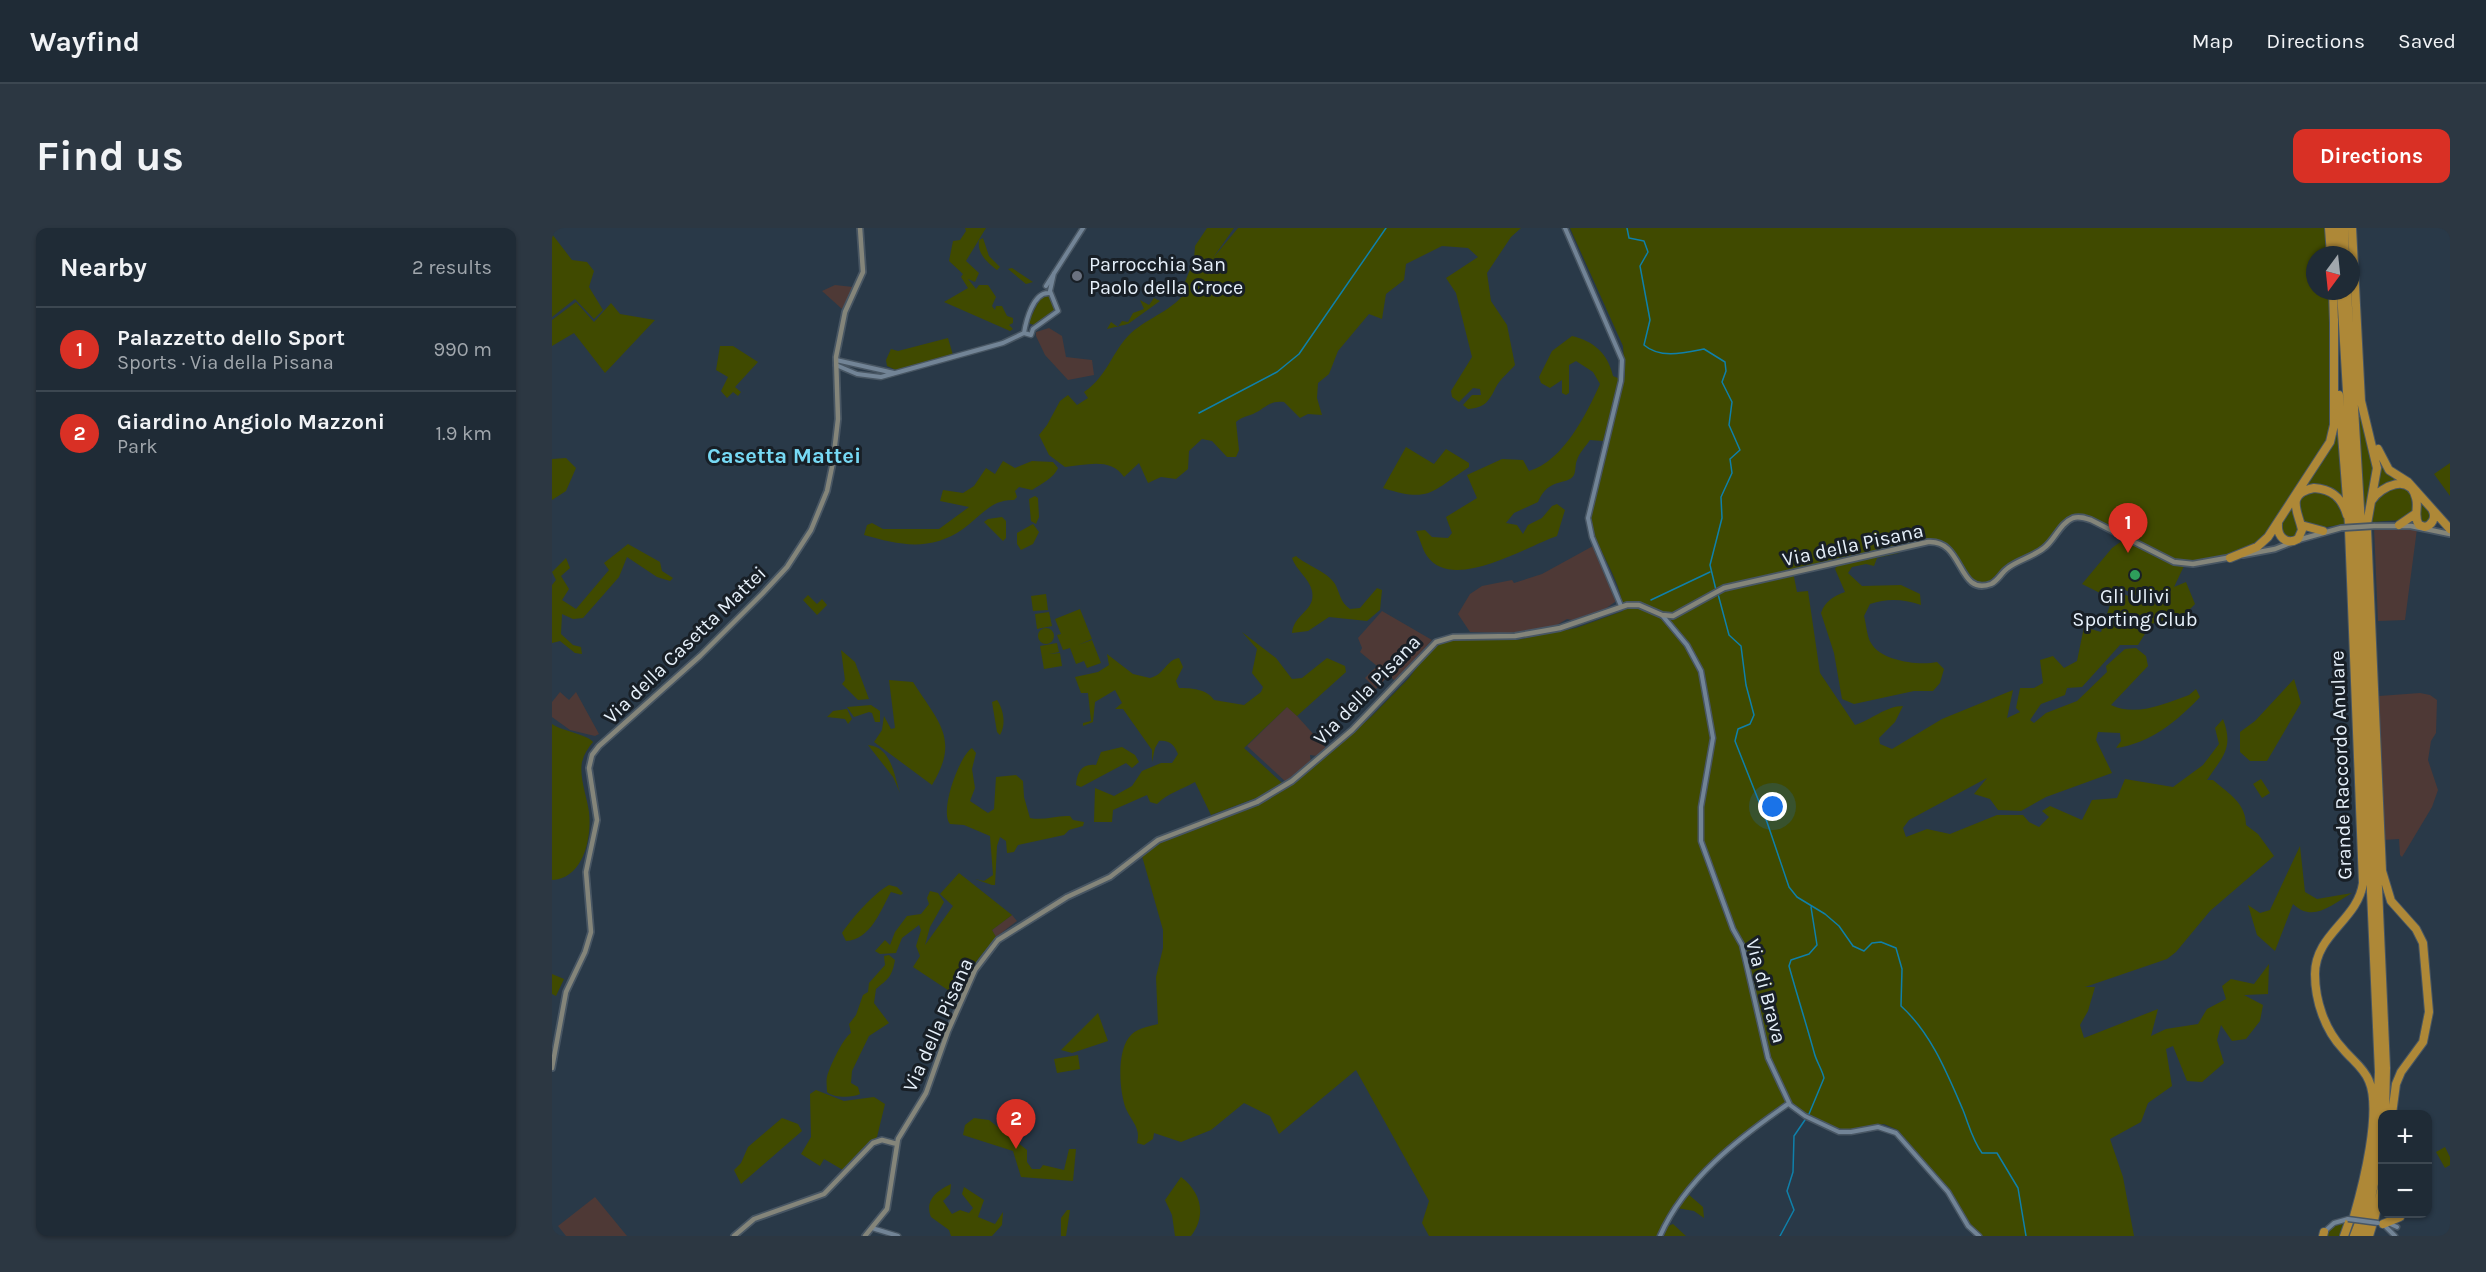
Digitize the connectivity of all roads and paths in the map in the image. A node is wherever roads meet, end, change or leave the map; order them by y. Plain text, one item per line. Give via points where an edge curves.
1 (860, 228) edge
2 (1083, 228) edge
3 (1565, 228) edge
4 (2329, 228) edge
5 (2337, 228) edge
6 (2344, 228) edge
7 (2352, 228) edge
8 (2330, 246) edge
9 (2338, 246) edge
10 (2345, 246) edge
11 (1054, 273) junction
12 (1046, 286) dead end
13 (1050, 294) junction
14 (2333, 300) edge
15 (2341, 300) edge
16 (2347, 300) edge
17 (2334, 319) junction
18 (1033, 329) junction
19 (1025, 330) junction
20 (836, 363) junction
21 (895, 373) junction
22 (2362, 411) junction
23 (2369, 504) junction
24 (2432, 509) junction
25 (2415, 514) junction
26 (2278, 524) junction
27 (2301, 525) junction
28 (2399, 525) junction
29 (2357, 526) junction
30 (2422, 527) junction
31 (2450, 529) edge
32 (2323, 531) junction
33 (2450, 534) edge
34 (2295, 541) junction
35 (2230, 558) junction
36 (1621, 606) junction
37 (1662, 615) junction
38 (552, 1068) edge
39 (1788, 1104) junction
40 (2385, 1110) edge
41 (2393, 1110) edge
42 (897, 1144) junction
43 (2378, 1162) edge
44 (2378, 1195) edge
45 (2378, 1207) edge
46 (2382, 1218) edge
47 (2399, 1218) edge
48 (2364, 1221) junction
49 (878, 1222) junction
50 (868, 1232) edge
51 (880, 1232) junction
52 (2396, 1233) edge
53 (2322, 1235) edge
54 (734, 1236) edge
55 (898, 1236) edge
56 (1660, 1236) edge
57 (1979, 1236) edge
58 (2346, 1236) edge
59 (2354, 1236) edge
60 (2361, 1236) edge
61 (2370, 1236) edge

1 - 20 main road, Via della Casetta Mattei via 863,272 845,312
2 - 11 street
3 - 36 street via 1622,360 1621,383 1588,518
4 - 8 highway
5 - 9 highway
6 - 10 highway
7 - 22 highway
11 - 12 street
11 - 13 street
13 - 18 street via 1059,308 1054,316
13 - 19 street via 1045,292 1039,297 1025,320
14 - 17 highway
15 - 29 highway, Grande Raccordo Anulare
16 - 29 highway, Grande Raccordo Anulare
17 - 26 highway via 2333,434
17 - 29 highway
18 - 19 street
18 - 19 street via 1030,335
19 - 21 street via 1003,344
20 - 21 street
20 - 21 street via 871,376
20 - 38 main road, Via della Casetta Mattei via 838,423 831,476 823,504 804,542 776,579 708,649 593,753 589,768 597,820 587,865 590,937 566,992
22 - 23 highway, Grande Raccordo Anulare via 2377,468
22 - 24 highway via 2387,468 2408,482
23 - 25 highway via 2382,488 2400,484 2416,496
23 - 29 highway, Grande Raccordo Anulare
24 - 30 highway via 2433,522
24 - 31 highway
25 - 28 highway
25 - 30 highway
26 - 34 highway via 2282,538
26 - 35 highway via 2260,544
27 - 29 highway via 2295,514 2296,502 2302,493 2314,488 2337,497
27 - 32 highway
27 - 34 highway
28 - 29 main road, Via della Pisana
28 - 30 main road, Via della Pisana
29 - 32 main road, Via della Pisana
29 - 40 highway, Grande Raccordo Anulare
29 - 41 highway, Grande Raccordo Anulare via 2382,871 2391,901 2416,929 2423,944 2429,1012 2423,1042 2396,1084
29 - 48 highway, Grande Raccordo Anulare via 2379,1072 2375,1151
29 - 48 highway, Grande Raccordo Anulare via 2363,883 2354,908 2322,946 2315,975 2327,1029 2362,1069 2372,1087 2371,1130 2361,1190
30 - 33 main road, Via della Pisana
32 - 34 main road, Via della Pisana
34 - 35 main road, Via della Pisana
35 - 37 main road, Via della Pisana via 2195,564 2174,562 2078,517 2066,522 2045,548 2009,567 1987,585 1969,580 1950,549 1933,542 1721,589 1678,614
36 - 37 main road, Via della Pisana via 1639,605
36 - 42 main road, Via della Pisana via 1575,625 1527,635 1453,637 1436,642 1352,730 1292,781 1257,802 1158,840 1110,877 1070,895 1007,933 976,968 928,1090
37 - 39 street, Via di Brava via 1687,645 1701,671 1713,738 1701,807 1701,840 1742,945 1768,1058
39 - 56 street via 1718,1158 1673,1211
39 - 57 street via 1841,1132 1878,1127 1896,1133 1948,1192
42 - 49 main road, Via della Pisana via 888,1207
42 - 54 main road via 882,1140 872,1143 823,1194 754,1219
43 - 48 highway, Grande Raccordo Anulare
44 - 48 highway, Grande Raccordo Anulare
45 - 48 highway
46 - 48 highway
47 - 52 highway
48 - 52 street
48 - 52 street
48 - 53 street via 2334,1223
48 - 58 highway
48 - 59 highway, Grande Raccordo Anulare
48 - 60 highway, Grande Raccordo Anulare
48 - 61 highway
49 - 50 main road, Via della Pisana
49 - 51 street
50 - 51 street
51 - 55 street

